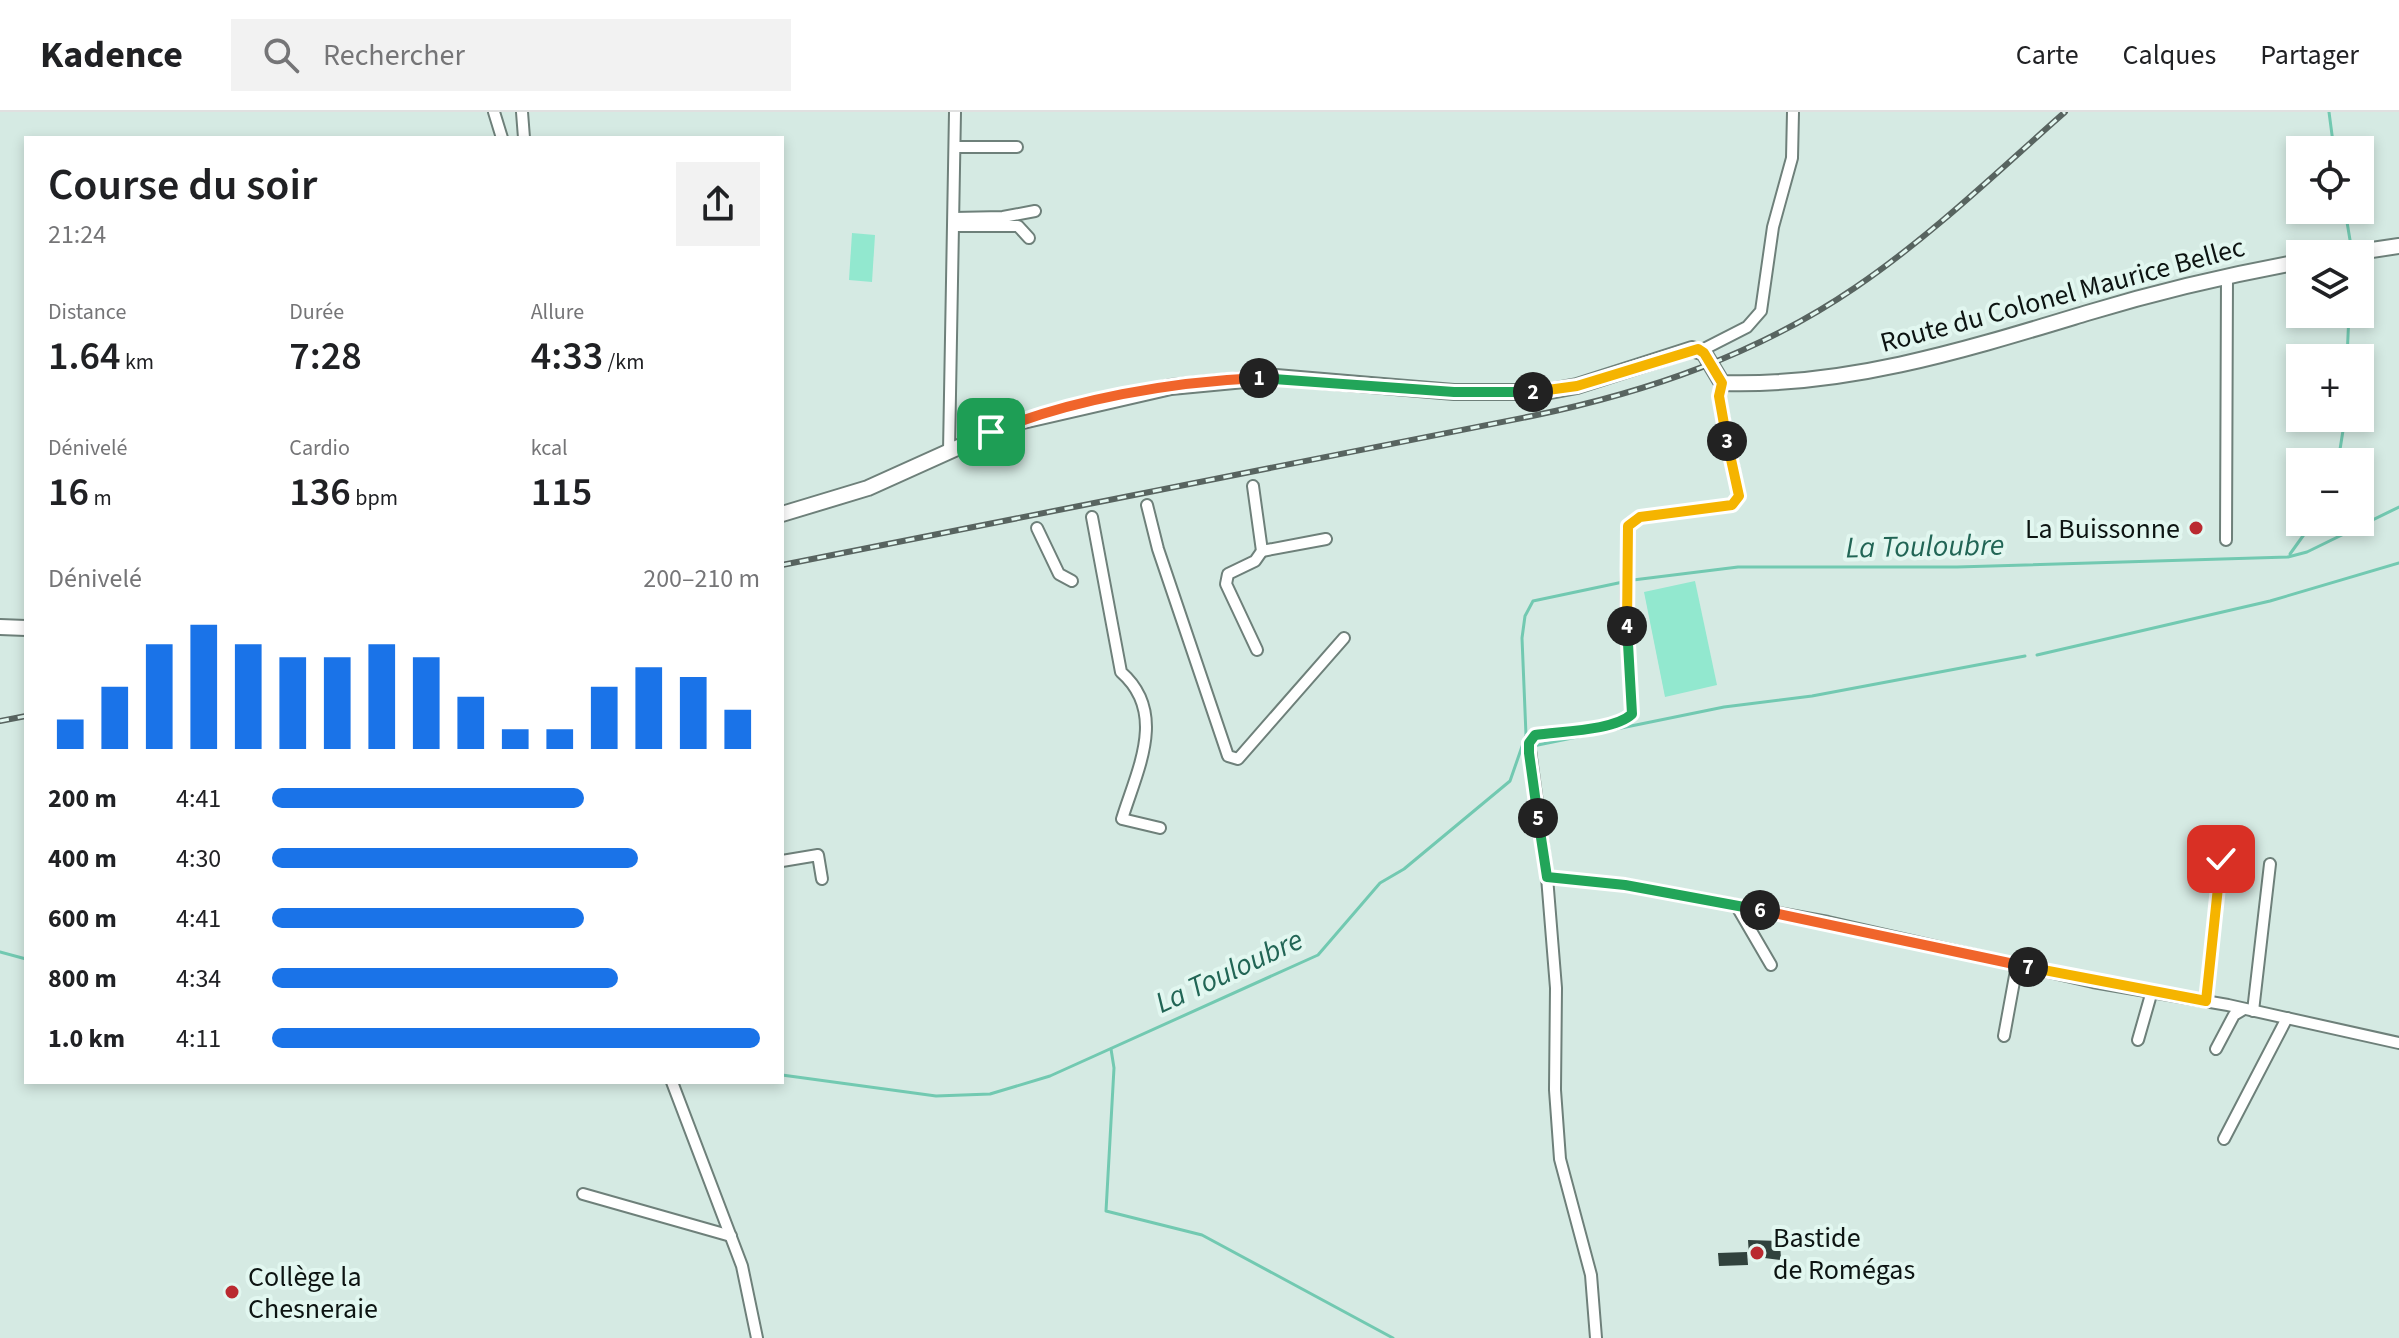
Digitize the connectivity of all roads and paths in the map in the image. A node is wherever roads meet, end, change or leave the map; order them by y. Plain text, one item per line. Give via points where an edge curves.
1 (494, 112) edge
2 (522, 112) edge
3 (955, 112) edge
4 (1793, 112) edge
5 (501, 136) edge
6 (524, 136) edge
7 (955, 147) junction
8 (1017, 147) dead end
9 (1035, 211) dead end
10 (954, 222) junction
11 (1029, 238) dead end
12 (2399, 246) edge
13 (2374, 250) edge
14 (2286, 265) edge
15 (2227, 276) junction
16 (1702, 350) junction
17 (1722, 383) junction
18 (949, 451) junction
19 (1253, 486) dead end
20 (1147, 505) dead end
21 (784, 513) edge
22 (1092, 517) dead end
23 (1037, 528) dead end
24 (1326, 539) dead end
25 (2226, 540) dead end
26 (1262, 551) junction
27 (1072, 581) dead end
28 (0, 627) edge
29 (24, 628) edge
30 (1344, 638) dead end
31 (1257, 650) dead end
32 (1160, 828) dead end
33 (2221, 859) dead end
34 (784, 861) edge
35 (2270, 864) dead end
36 (1547, 877) junction
37 (822, 879) dead end
38 (1736, 905) junction
39 (1771, 965) dead end
40 (2017, 965) junction
41 (2152, 991) junction
42 (2206, 1001) junction
43 (2248, 1010) junction
44 (2287, 1018) junction
45 (2004, 1036) dead end
46 (2138, 1040) dead end
47 (2399, 1043) edge
48 (2216, 1049) dead end
49 (673, 1084) edge
50 (2224, 1139) dead end
51 (583, 1194) dead end
52 (731, 1236) junction
53 (757, 1338) edge
54 (1596, 1338) edge

1 - 5 street
2 - 6 street
3 - 7 street
4 - 16 street via 1792,158 1773,227 1761,311 1747,327
7 - 8 street
7 - 10 street
9 - 10 street
10 - 11 street via 1018,226
10 - 18 street
12 - 13 main road
14 - 15 main road, Route du Colonel Maurice Bellec
15 - 17 main road, Route du Colonel Maurice Bellec via 1919,362
15 - 25 street
16 - 17 main road
16 - 18 main road via 1545,392 1454,392 1276,377 1195,383 1031,418
17 - 36 street via 1719,396 1739,496 1732,505 1640,517 1628,526 1632,714 1608,726 1535,735 1529,743
18 - 21 main road via 868,488
19 - 26 street
20 - 30 street via 1228,756 1238,759
22 - 32 street via 1121,672 1139,687 1147,721 1122,819
23 - 27 street via 1059,574
24 - 26 street
26 - 31 street via 1255,561 1228,574 1226,584
28 - 29 main road
33 - 42 street
34 - 37 street via 818,855
35 - 43 street
36 - 38 street
36 - 54 street via 1560,1159 1591,1275
38 - 39 street
38 - 40 street
40 - 41 street
40 - 45 street
41 - 42 street
41 - 46 street
42 - 43 street
43 - 44 street
43 - 48 street via 2234,1015
44 - 47 street
44 - 50 street
49 - 52 street
51 - 52 street
52 - 53 street

